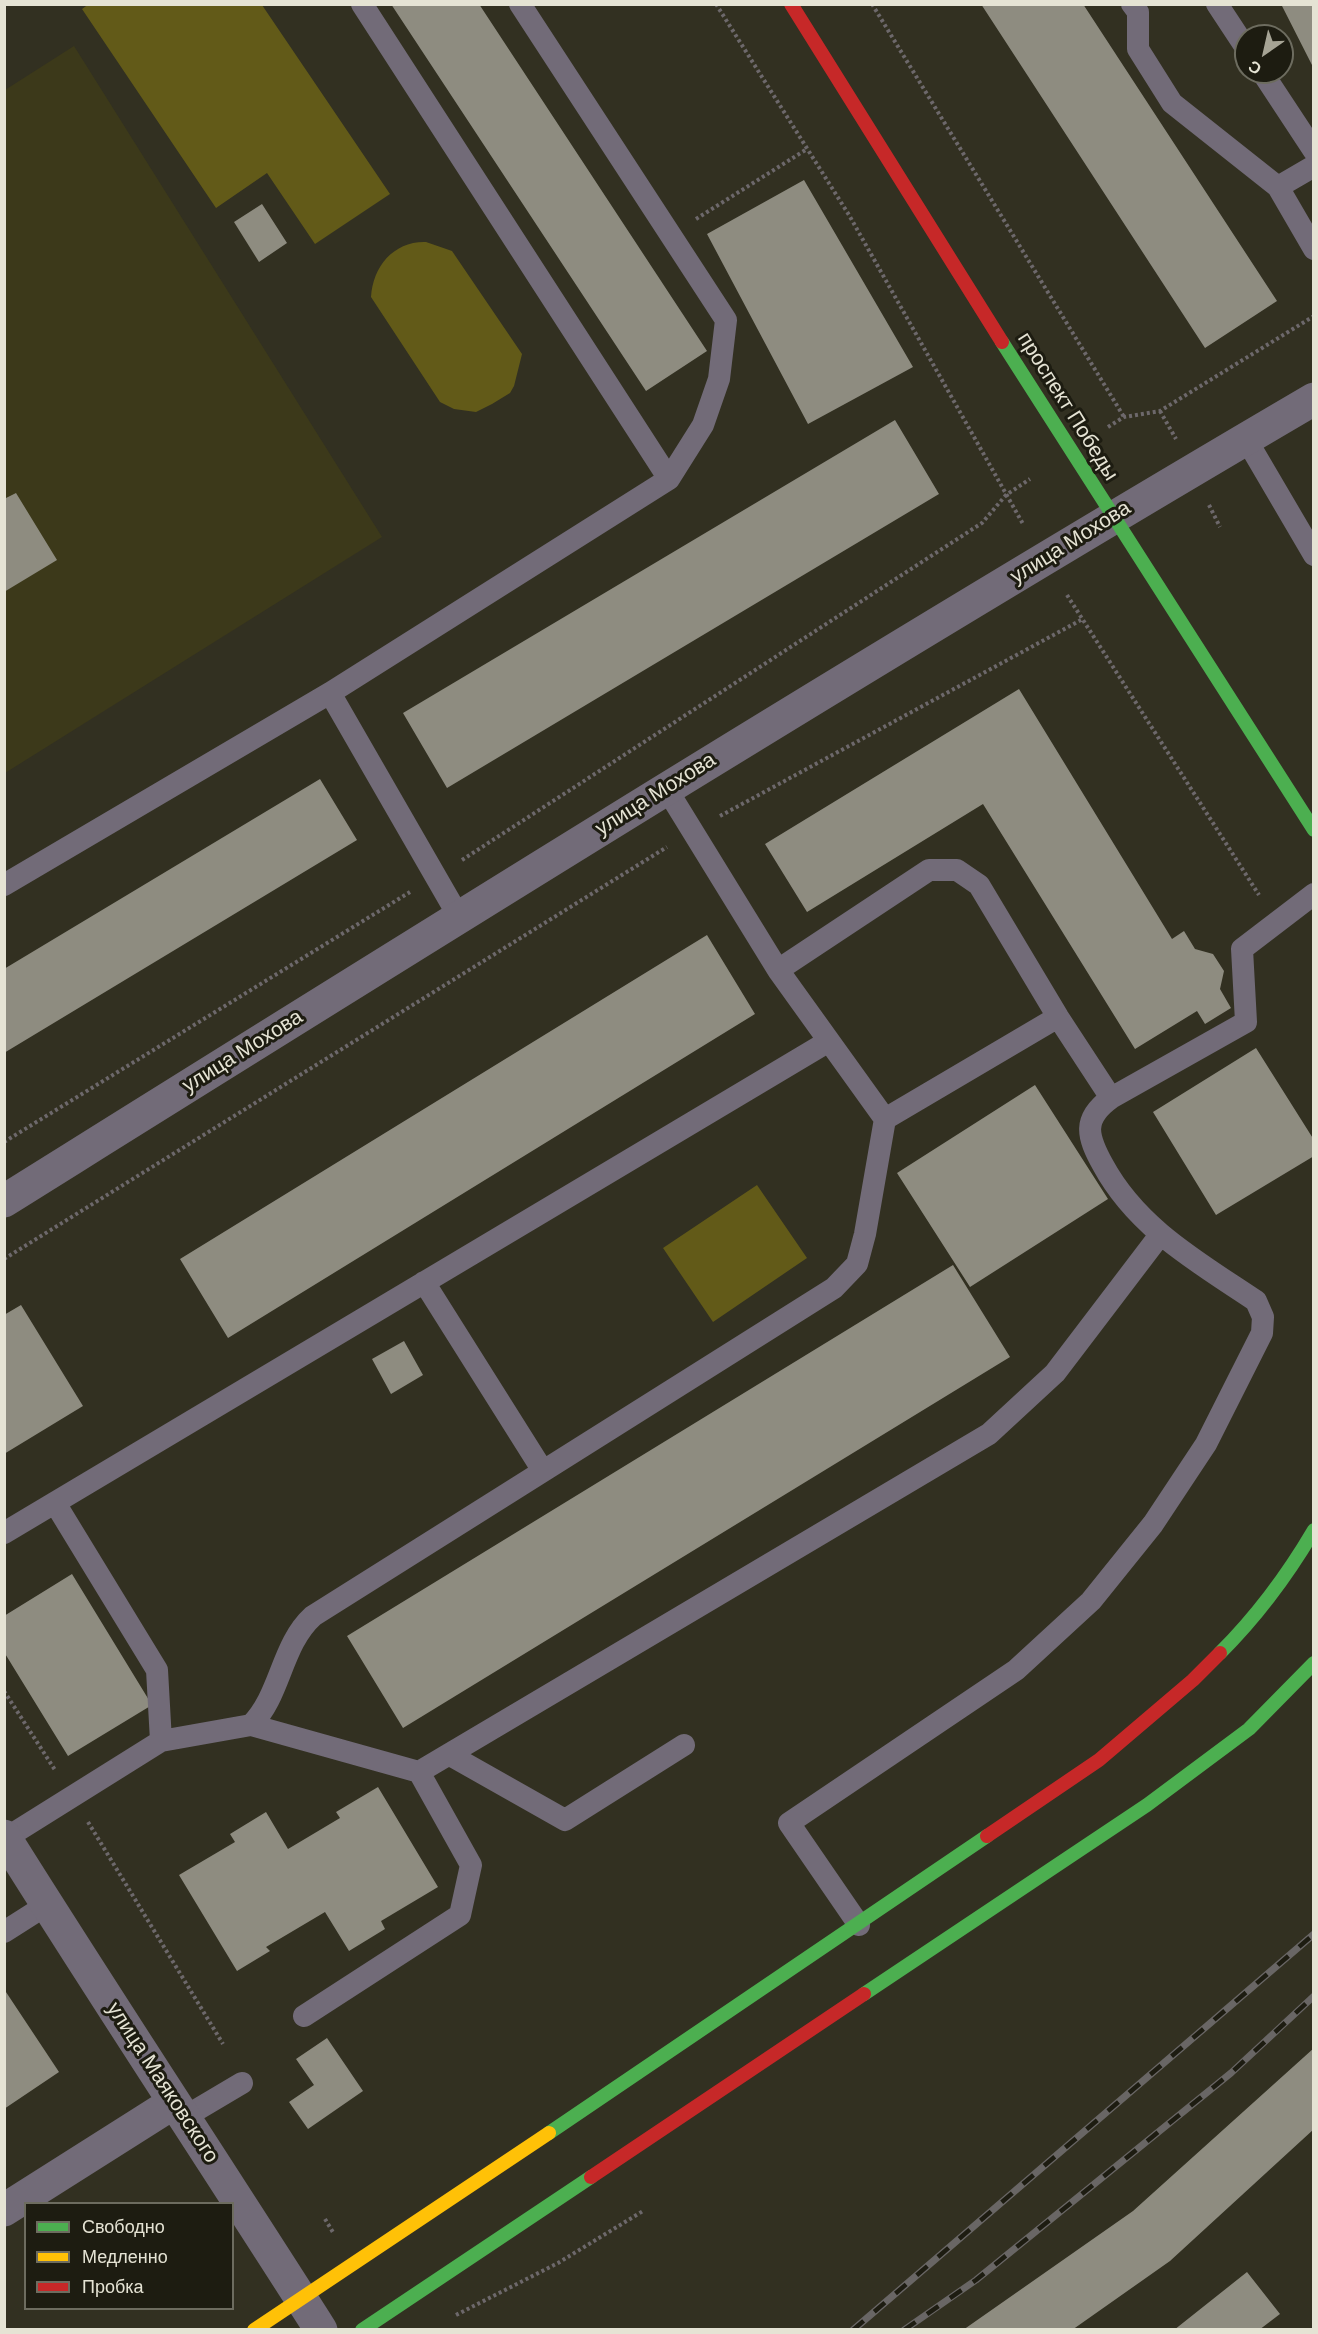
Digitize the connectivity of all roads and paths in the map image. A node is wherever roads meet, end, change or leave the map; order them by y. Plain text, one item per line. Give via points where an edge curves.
1 (362, 4) edge
2 (520, 4) edge
3 (716, 4) edge
4 (791, 4) edge
5 (872, 4) edge
6 (1132, 4) edge
7 (1217, 4) edge
8 (1234, 30) edge
9 (1270, 84) edge
10 (807, 149) junction
11 (1314, 151) edge
12 (1314, 166) edge
13 (1278, 187) junction
14 (670, 235) junction
15 (1314, 249) edge
16 (1314, 316) edge
17 (1314, 399) edge
18 (1124, 417) junction
19 (1108, 427) dead end
20 (1246, 439) junction
21 (669, 479) junction
22 (1030, 479) dead end
23 (1006, 495) junction
24 (1112, 517) junction
25 (1023, 524) dead end
26 (1314, 555) edge
27 (1066, 595) dead end
28 (1081, 620) junction
29 (330, 693) junction
30 (666, 788) junction
31 (1314, 830) edge
32 (693, 832) junction
33 (435, 877) junction
34 (4, 885) edge
35 (1314, 894) edge
36 (459, 917) junction
37 (1277, 922) junction
38 (778, 970) junction
39 (1058, 1017) junction
40 (829, 1041) junction
41 (1111, 1098) junction
42 (885, 1119) junction
43 (4, 1142) edge
44 (4, 1201) edge
45 (1160, 1235) junction
46 (4, 1259) edge
47 (424, 1282) junction
48 (543, 1471) junction
49 (55, 1503) junction
50 (1314, 1530) edge
51 (4, 1533) edge
52 (1314, 1663) edge
53 (4, 1691) edge
54 (251, 1725) junction
55 (161, 1741) junction
56 (684, 1745) dead end
57 (450, 1755) junction
58 (419, 1772) junction
59 (72, 1796) junction
60 (5, 1837) edge
61 (48, 1904) junction
62 (859, 1925) junction
63 (4, 1932) edge
64 (304, 2016) dead end
65 (223, 2044) dead end
66 (242, 2083) dead end
67 (178, 2110) junction
68 (4, 2210) edge
69 (643, 2211) dead end
70 (301, 2298) junction
71 (452, 2316) dead end
72 (254, 2330) edge
73 (321, 2330) edge
74 (362, 2330) edge

1 - 21 lane
2 - 14 lane
3 - 10 path
4 - 24 main road, проспект Победы
5 - 18 path
6 - 13 lane via 1138,12 1138,49 1173,103
7 - 8 lane
9 - 11 lane
10 - 14 path
10 - 23 path via 849,215
12 - 13 lane
13 - 15 lane
14 - 21 lane via 726,320 719,379 703,426
16 - 18 path via 1160,411
17 - 20 street, улица Мохова
18 - 19 path
20 - 24 street, улица Мохова
20 - 26 lane
21 - 29 lane
22 - 23 path
23 - 25 path
23 - 33 path via 982,523
24 - 30 street, улица Мохова
24 - 31 main road, проспект Победы
27 - 28 path
28 - 32 path
28 - 37 path
29 - 33 lane
29 - 34 lane
30 - 32 lane
30 - 36 street, улица Мохова
32 - 38 lane
32 - 46 path
33 - 36 lane
33 - 43 path
35 - 37 lane
36 - 44 street, улица Мохова
37 - 41 lane via 1242,949 1246,1022
38 - 39 lane via 929,870 957,870 979,885
38 - 40 lane
39 - 41 lane
39 - 42 lane
40 - 42 lane
40 - 47 lane
41 - 45 lane via 1098,1107 1090,1121 1095,1150 1131,1208
42 - 48 lane via 857,1264 834,1288
45 - 57 lane via 1055,1373 989,1434
45 - 62 lane via 1256,1301 1263,1317 1262,1333 1189,1471 1154,1524 1091,1601 1016,1670 789,1823
47 - 48 lane
47 - 49 lane
48 - 54 lane via 313,1616 302,1626 266,1704
49 - 51 lane
49 - 55 lane via 157,1670
50 - 62 main road via 1254,1618 1193,1680 1099,1760
52 - 74 main road via 1249,1729 1147,1805
53 - 59 path
54 - 55 lane
54 - 58 lane
55 - 59 lane
56 - 57 lane via 565,1820
57 - 58 lane
58 - 64 lane via 471,1864 460,1915
59 - 60 lane
59 - 65 path
60 - 61 street, улица Маяковского
61 - 63 lane
61 - 67 street, улица Маяковского
62 - 70 main road
66 - 67 lane
67 - 68 street
67 - 70 street, улица Маяковского
69 - 71 path via 558,2263
70 - 72 main road
70 - 73 street, улица Маяковского

